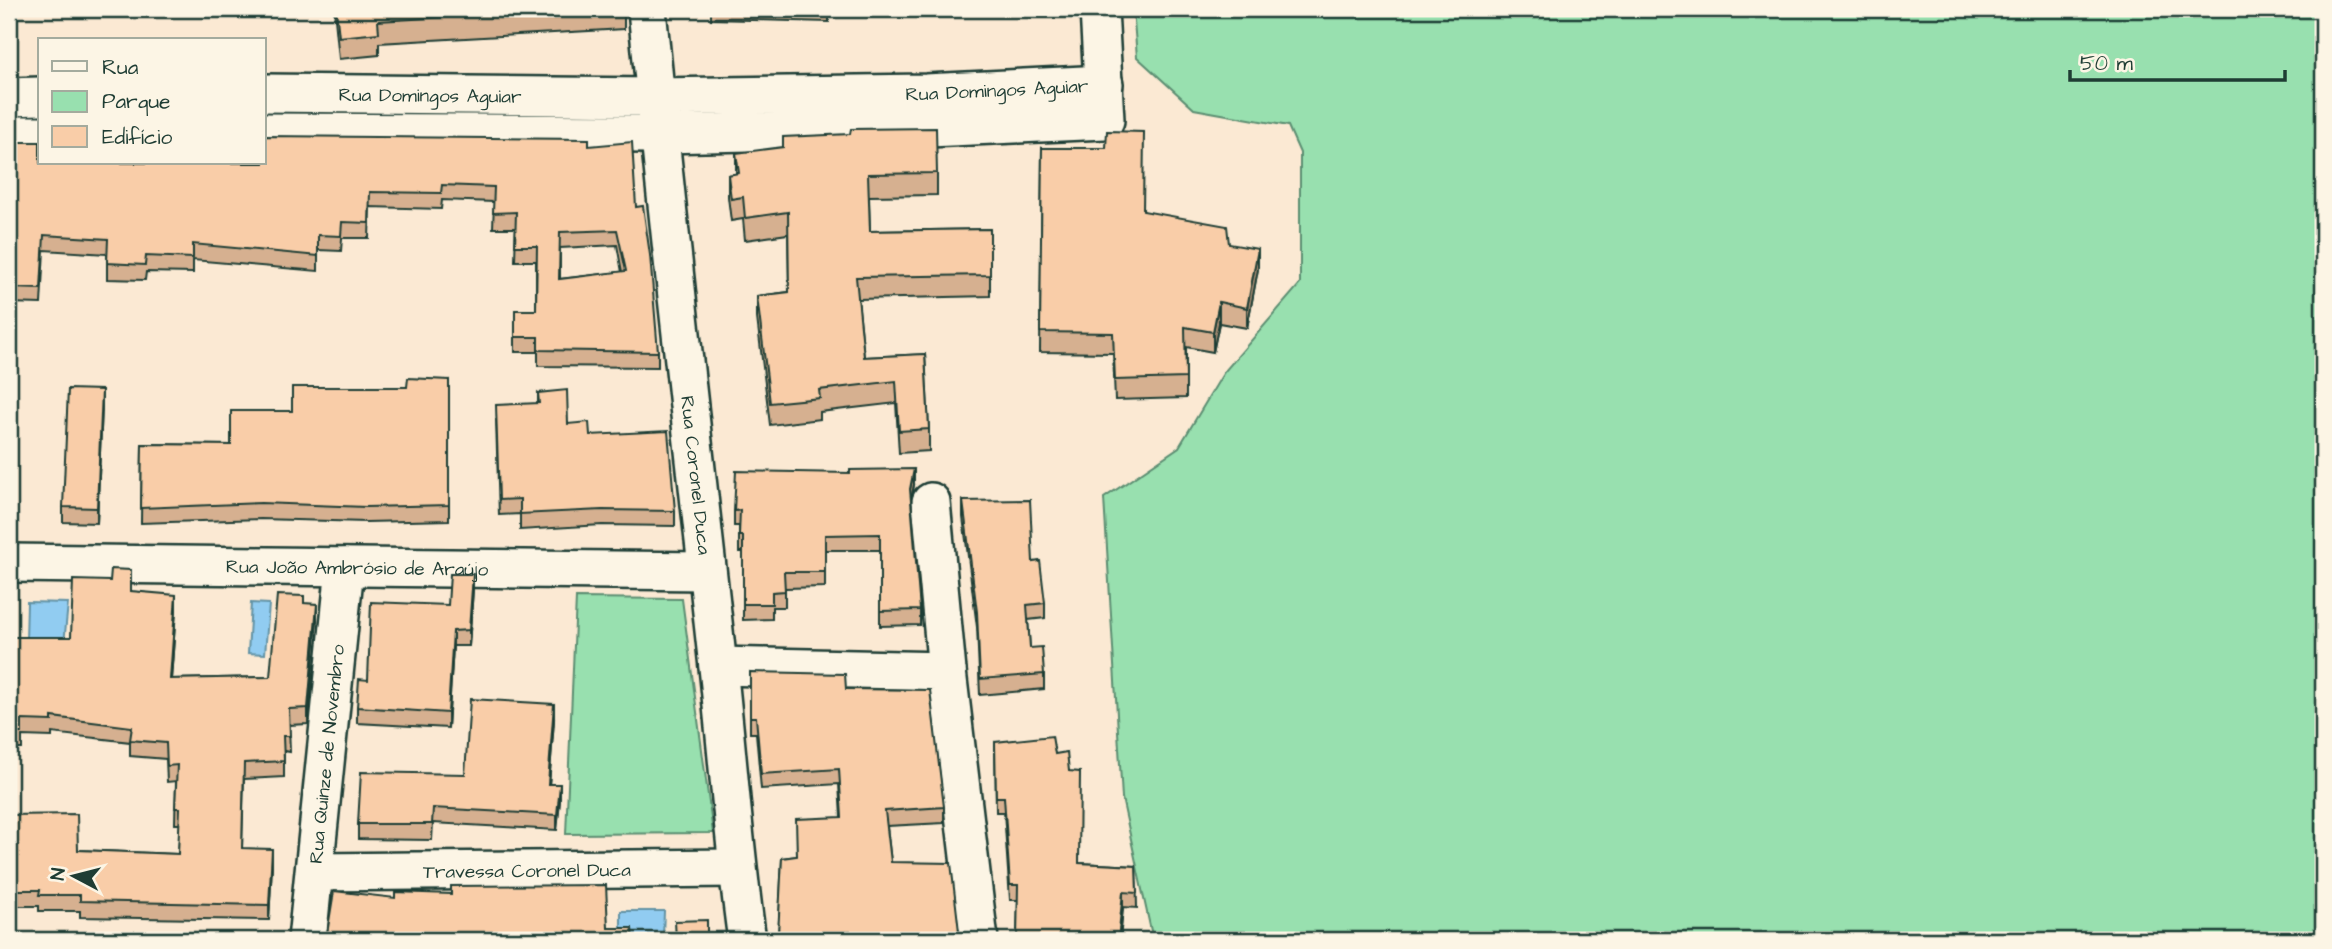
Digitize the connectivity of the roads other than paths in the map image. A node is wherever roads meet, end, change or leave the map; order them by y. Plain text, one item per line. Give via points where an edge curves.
1 (647, 9) edge
2 (1099, 9) edge
3 (1104, 83) junction
4 (266, 93) edge
5 (408, 93) junction
6 (926, 93) junction
7 (38, 96) edge
8 (9, 97) edge
9 (656, 97) junction
10 (929, 128) junction
11 (410, 130) junction
12 (266, 132) edge
13 (661, 134) junction
14 (9, 135) edge
15 (38, 135) edge
16 (931, 502) dead end
17 (9, 563) edge
18 (345, 567) junction
19 (705, 571) junction
20 (718, 666) junction
21 (947, 671) junction
22 (737, 869) junction
23 (315, 872) junction
24 (307, 940) edge
25 (747, 940) edge
26 (979, 940) edge

1 - 9 street, Rua Coronel Duca
2 - 3 street
3 - 6 street, Rua Domingos Aguiar
3 - 10 street, Rua Domingos Aguiar via 1105,120
4 - 5 street, Rua Domingos Aguiar
5 - 9 street, Rua Domingos Aguiar
5 - 11 street
6 - 9 street, Rua Domingos Aguiar
6 - 10 street
7 - 8 street
9 - 13 street, Rua Coronel Duca
10 - 13 street, Rua Domingos Aguiar
11 - 12 street, Rua Domingos Aguiar
11 - 13 street, Rua Domingos Aguiar
13 - 19 street, Rua Coronel Duca
14 - 15 street
16 - 21 street
17 - 18 street, Rua João Ambrósio de Araújo
18 - 19 street, Rua João Ambrósio de Araújo
18 - 23 street, Rua Quinze de Novembro
19 - 20 street, Rua Coronel Duca
20 - 21 street
20 - 22 street, Rua Coronel Duca
21 - 26 street
22 - 23 street, Travessa Coronel Duca
22 - 25 street, Rua Coronel Duca
23 - 24 street, Rua Quinze de Novembro

